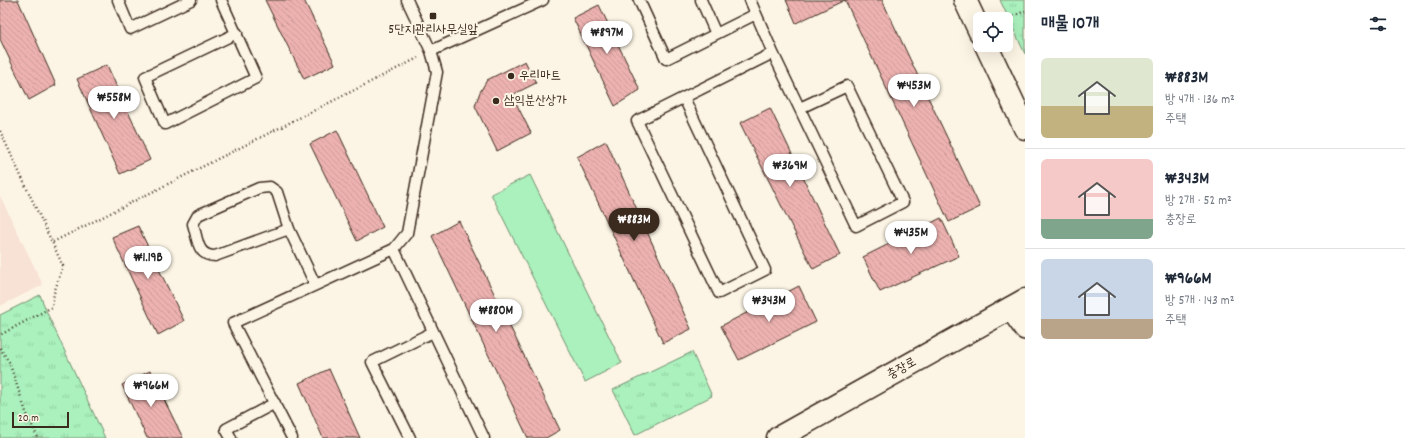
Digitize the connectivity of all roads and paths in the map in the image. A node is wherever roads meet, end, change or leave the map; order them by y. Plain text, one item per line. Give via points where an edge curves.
1 (118, 0) edge
2 (190, 0) edge
3 (221, 0) edge
4 (407, 0) edge
5 (543, 0) edge
6 (639, 0) edge
7 (701, 0) edge
8 (750, 0) edge
9 (965, 0) edge
10 (1025, 11) edge
11 (756, 14) junction
12 (1013, 16) edge
13 (973, 17) edge
14 (237, 33) junction
15 (716, 34) junction
16 (431, 51) junction
17 (989, 52) edge
18 (773, 53) junction
19 (684, 98) junction
20 (800, 108) junction
21 (1025, 128) edge
22 (0, 131) edge
23 (289, 229) junction
24 (53, 242) junction
25 (394, 249) junction
26 (315, 284) junction
27 (1018, 304) edge
28 (1025, 329) edge
29 (433, 332) junction
30 (0, 335) edge
31 (0, 348) edge
32 (275, 403) junction
33 (38, 438) edge
34 (231, 438) edge
35 (292, 438) edge
36 (410, 438) edge
37 (484, 438) edge
38 (778, 438) edge

1 - 2 lane via 130,29
3 - 14 lane
4 - 16 lane
5 - 16 lane
6 - 15 lane via 666,59
7 - 15 lane
8 - 11 lane
9 - 13 main road
10 - 12 path
11 - 15 lane
11 - 18 lane
14 - 14 lane via 256,78 165,124 145,77
16 - 24 path
16 - 25 lane via 437,72 407,233
17 - 21 main road
18 - 19 lane
18 - 20 lane
19 - 19 lane via 765,270 719,293 637,121
20 - 20 lane via 856,226 903,202 847,86
22 - 24 path
23 - 23 lane via 277,192 270,186 259,188 198,215 194,224 201,251 210,256
23 - 26 lane
24 - 30 path via 63,266 52,307
25 - 26 lane
25 - 29 lane
26 - 32 lane via 233,323
27 - 28 street
27 - 38 main road, 충장로
29 - 36 lane via 372,362
29 - 37 lane
31 - 33 path via 9,362
32 - 34 lane via 226,428
32 - 35 lane

